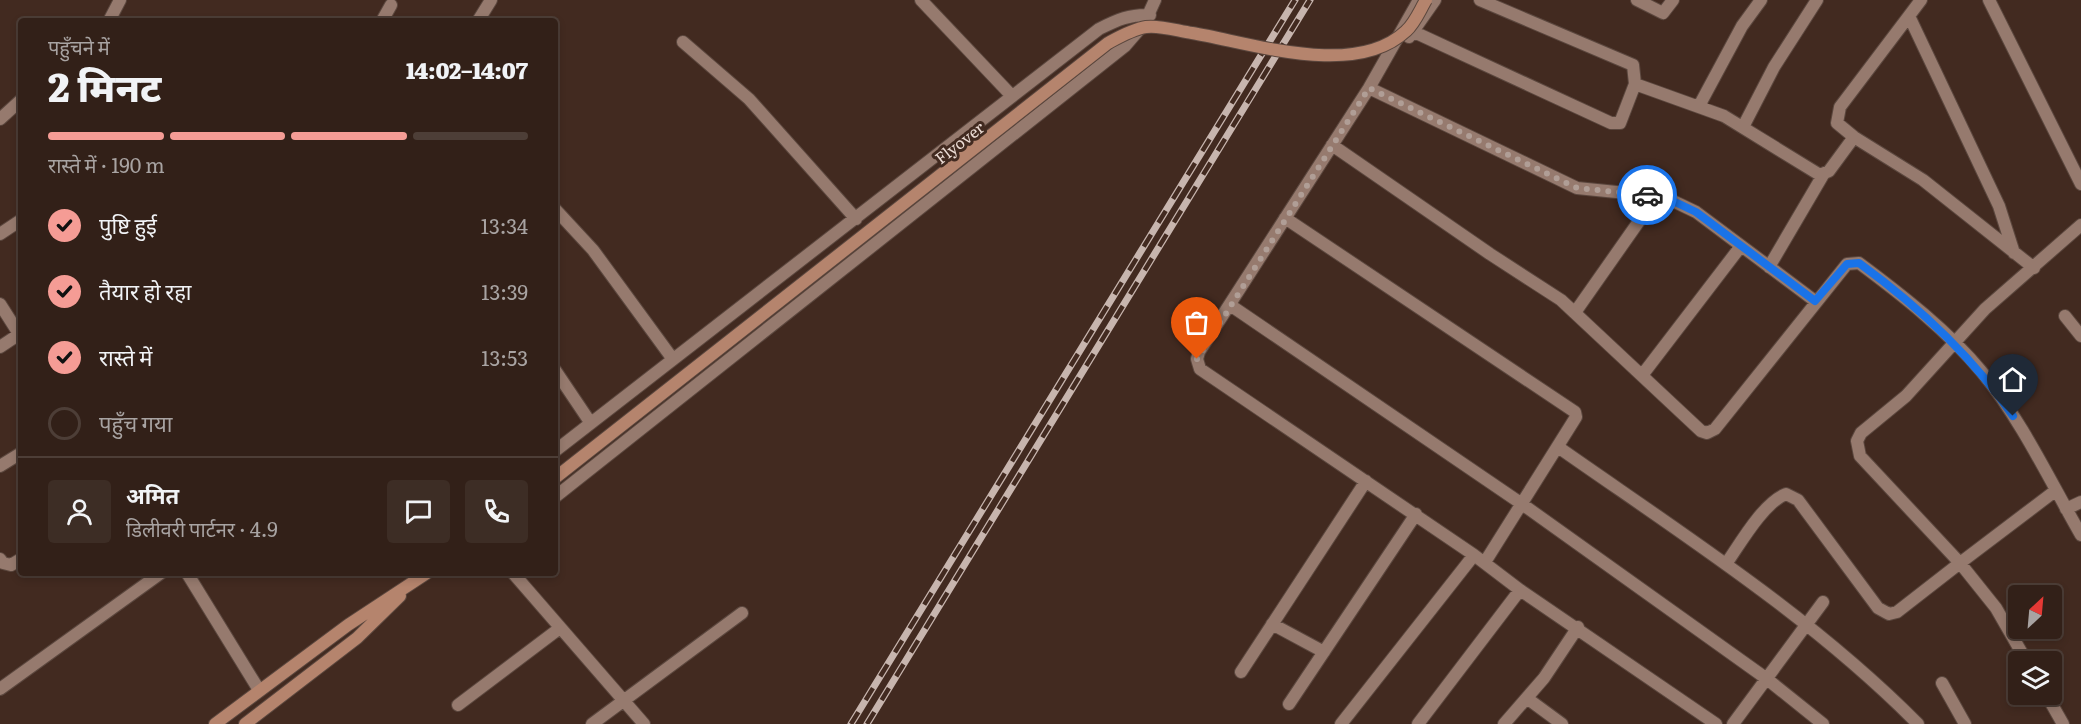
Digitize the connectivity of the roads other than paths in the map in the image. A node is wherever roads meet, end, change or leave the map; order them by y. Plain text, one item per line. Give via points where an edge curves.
1 (120, 0) edge
2 (490, 0) edge
3 (921, 0) edge
4 (1155, 0) edge
5 (1419, 0) edge
6 (1426, 0) edge
7 (1435, 0) edge
8 (1480, 0) edge
9 (1637, 0) edge
10 (1673, 0) edge
11 (1761, 0) edge
12 (1817, 0) edge
13 (1921, 0) edge
14 (1989, 0) edge
15 (391, 5) dead end
16 (1150, 15) junction
17 (1909, 16) junction
18 (111, 18) edge
19 (384, 18) edge
20 (480, 18) edge
21 (1414, 32) junction
22 (683, 42) dead end
23 (1389, 57) junction
24 (1635, 84) junction
25 (1369, 88) junction
26 (1011, 95) junction
27 (18, 103) edge
28 (1699, 106) junction
29 (0, 119) edge
30 (1743, 127) junction
31 (1854, 137) junction
32 (1332, 145) junction
33 (1823, 175) junction
34 (2081, 184) edge
35 (1656, 197) junction
36 (558, 212) edge
37 (1285, 218) junction
38 (856, 219) junction
39 (18, 222) edge
40 (2081, 225) edge
41 (0, 234) edge
42 (1741, 246) junction
43 (2014, 253) junction
44 (1769, 267) junction
45 (2034, 268) junction
46 (1815, 301) junction
47 (0, 304) edge
48 (1230, 305) junction
49 (1576, 311) junction
50 (2065, 316) dead end
51 (18, 332) edge
52 (18, 336) edge
53 (2081, 336) edge
54 (1954, 342) junction
55 (0, 347) edge
56 (672, 358) junction
57 (558, 374) edge
58 (1643, 374) junction
59 (590, 422) junction
60 (1558, 447) junction
61 (558, 449) edge
62 (18, 455) edge
63 (0, 466) edge
64 (558, 476) edge
65 (1366, 481) junction
66 (2055, 491) junction
67 (558, 495) edge
68 (2081, 501) edge
69 (1522, 504) junction
70 (2066, 509) junction
71 (1416, 514) junction
72 (2081, 536) edge
73 (1480, 558) junction
74 (0, 559) edge
75 (18, 560) edge
76 (1960, 563) junction
77 (1725, 564) junction
78 (157, 576) edge
79 (189, 576) edge
80 (423, 576) edge
81 (516, 576) edge
82 (414, 582) junction
83 (1520, 590) junction
84 (1823, 602) dead end
85 (742, 612) dead end
86 (1272, 624) junction
87 (1807, 624) junction
88 (1578, 627) junction
89 (560, 628) junction
90 (2021, 651) edge
91 (1324, 652) junction
92 (1241, 672) dead end
93 (1767, 679) junction
94 (1942, 683) dead end
95 (0, 688) edge
96 (259, 690) junction
97 (1528, 699) junction
98 (624, 701) junction
99 (1289, 704) dead end
100 (459, 705) dead end
101 (2052, 705) edge
102 (215, 724) edge
103 (245, 724) edge
104 (592, 724) edge
105 (644, 724) edge
106 (1341, 724) edge
107 (1418, 724) edge
108 (1504, 724) edge
109 (1562, 724) edge
110 (1716, 724) edge
111 (1733, 724) edge
112 (1823, 724) edge
113 (1918, 724) edge
114 (1965, 724) edge
115 (2063, 724) edge

1 - 18 street
2 - 20 street
3 - 26 street
4 - 16 street
5 - 23 street
6 - 64 main road, Flyover, bridge via 1408,30 1396,39 1379,48 1356,52 1284,52 1147,27 1108,43
7 - 21 street
8 - 24 street via 1630,62 1635,69
9 - 10 street via 1663,13
11 - 28 street
12 - 30 street via 1773,67
13 - 17 street
14 - 34 street
15 - 19 street
16 - 26 street via 1127,16 1099,29
16 - 67 street via 1125,46
17 - 31 street via 1837,113 1837,123
17 - 43 street via 1999,206
21 - 23 street
21 - 24 street via 1614,124 1623,119
22 - 38 street via 749,99
23 - 25 street
24 - 28 street
25 - 32 street
25 - 35 street via 1577,188
26 - 38 street
27 - 29 street
28 - 30 street
30 - 33 street
31 - 33 street
31 - 43 street via 1923,180
32 - 37 street
32 - 49 street
33 - 44 street
35 - 42 street via 1696,212
35 - 49 street
36 - 56 street via 593,250
37 - 48 street
37 - 60 street via 1574,410 1576,417
38 - 56 street
39 - 41 street
40 - 45 street
42 - 44 street
42 - 58 street
43 - 45 street
44 - 46 street
45 - 54 street via 1985,309
46 - 54 street via 1847,264 1859,263
46 - 58 street via 1711,432 1694,427
47 - 51 street
48 - 65 street via 1199,352 1200,369
48 - 69 street
49 - 58 street
50 - 53 street
52 - 55 street
54 - 66 street via 1981,371 2013,416
54 - 76 street via 1906,396 1861,433 1857,450
56 - 59 street
57 - 59 street
59 - 61 street
60 - 69 street
60 - 77 street
62 - 63 street
65 - 71 street
65 - 86 street
66 - 70 street
66 - 76 street
68 - 70 street
69 - 73 street
69 - 93 street
70 - 72 street
71 - 73 street
71 - 91 street
73 - 83 street
73 - 106 street
74 - 75 street via 8,565
76 - 77 street via 1897,612 1885,612 1878,608 1798,500 1786,494 1763,514
76 - 90 street via 1996,608
77 - 87 street
78 - 95 street
79 - 96 street
80 - 82 main road
81 - 89 street
82 - 96 main road via 371,608
82 - 103 main road via 357,638
83 - 88 street
83 - 107 street
84 - 87 street
85 - 98 street
86 - 91 street
86 - 92 street
87 - 93 street
87 - 113 street via 1850,658
88 - 97 street
88 - 110 street
89 - 98 street
89 - 100 street
91 - 99 street
93 - 111 street
93 - 112 street
94 - 114 street
96 - 102 main road
97 - 108 street
97 - 109 street
98 - 104 street
98 - 105 street
101 - 115 street

